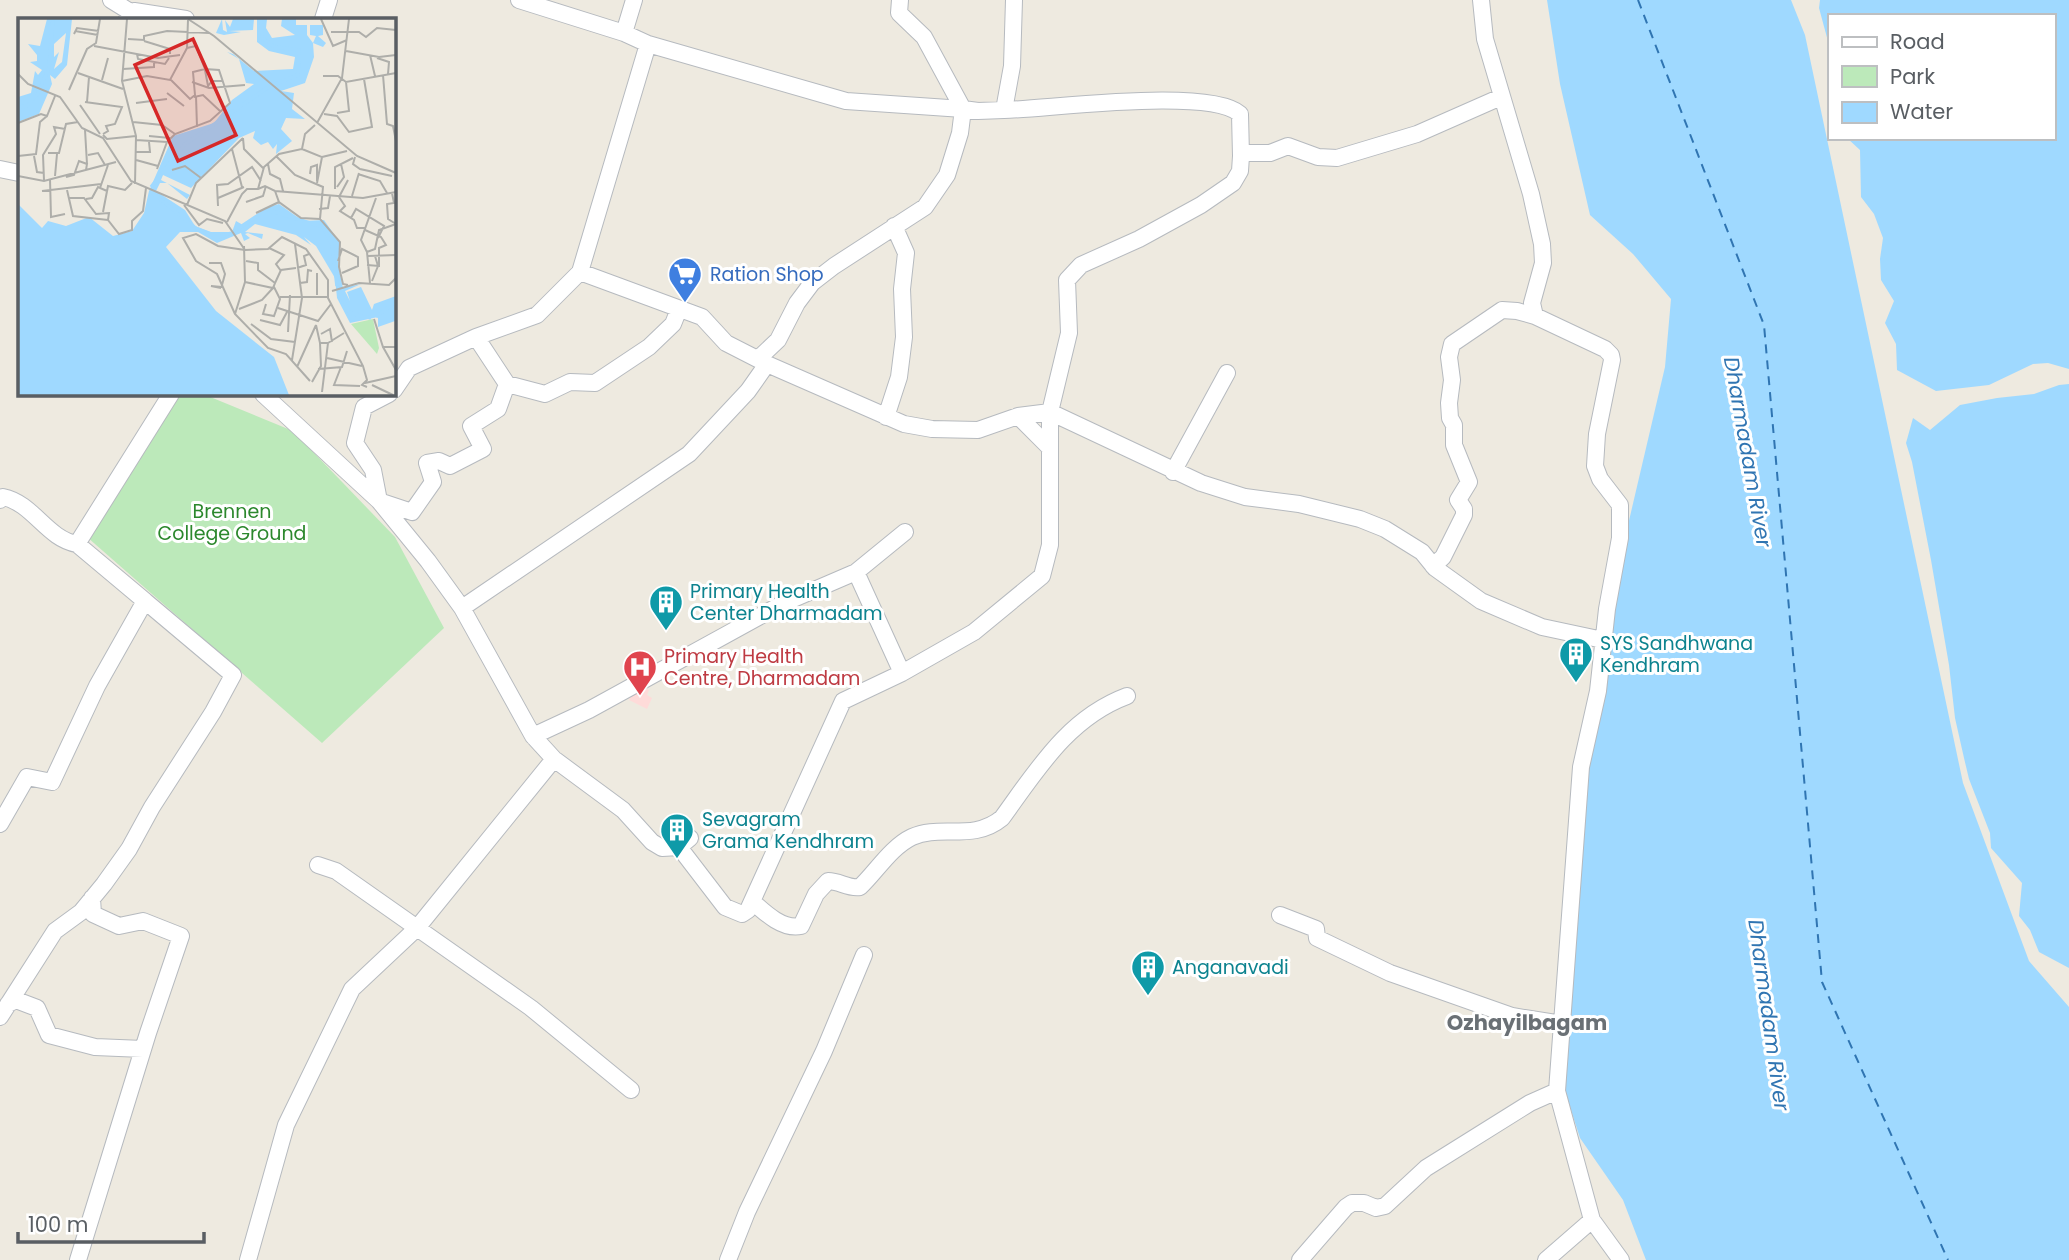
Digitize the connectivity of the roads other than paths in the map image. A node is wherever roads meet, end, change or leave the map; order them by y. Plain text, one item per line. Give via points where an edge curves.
1 (111, 0) edge
2 (328, 0) edge
3 (519, 0) edge
4 (634, 0) edge
5 (900, 0) edge
6 (1014, 0) edge
7 (1481, 0) edge
8 (130, 16) edge
9 (180, 18) edge
10 (323, 18) edge
11 (624, 33) junction
12 (648, 44) junction
13 (1501, 97) junction
14 (963, 109) junction
15 (1004, 110) junction
16 (1241, 156) junction
17 (0, 169) edge
18 (18, 173) edge
19 (894, 226) junction
20 (580, 272) junction
21 (680, 309) junction
22 (1535, 316) junction
23 (475, 337) junction
24 (763, 362) junction
25 (1227, 373) dead end
26 (507, 384) junction
27 (396, 387) edge
28 (170, 396) edge
29 (265, 396) edge
30 (385, 396) edge
31 (1050, 412) junction
32 (1018, 416) junction
33 (886, 417) junction
34 (1050, 448) junction
35 (1173, 472) junction
36 (0, 500) edge
37 (379, 501) junction
38 (905, 532) dead end
39 (77, 544) junction
40 (1433, 566) junction
41 (856, 572) junction
42 (145, 601) junction
43 (462, 608) junction
44 (1603, 640) junction
45 (902, 673) junction
46 (1127, 696) dead end
47 (533, 736) junction
48 (554, 759) junction
49 (0, 824) edge
50 (318, 865) dead end
51 (92, 898) junction
52 (753, 902) junction
53 (1280, 915) dead end
54 (416, 928) junction
55 (864, 955) dead end
56 (4, 1011) edge
57 (1562, 1024) junction
58 (143, 1049) junction
59 (631, 1090) dead end
60 (1557, 1091) junction
61 (1592, 1220) junction
62 (78, 1260) edge
63 (248, 1260) edge
64 (728, 1260) edge
65 (1300, 1260) edge
66 (1546, 1260) edge
67 (1621, 1260) edge

1 - 8 street
2 - 10 street
3 - 11 street
4 - 11 street
5 - 14 street via 899,13 924,37
6 - 15 street via 1013,66
7 - 13 street via 1485,39
8 - 9 street via 134,11
11 - 12 street
12 - 14 street via 846,101
12 - 20 street
13 - 16 street via 1416,134 1337,158 1288,146
13 - 22 street via 1542,244 1543,263 1532,303
14 - 15 street
14 - 19 street via 947,175 925,207
15 - 16 street via 1197,102 1233,108 1240,114
16 - 31 street via 1233,183 1201,205 1081,265 1067,280 1069,333
17 - 18 street
19 - 24 street via 812,284
19 - 33 street via 906,253 904,337 899,377
20 - 21 street
20 - 23 street via 537,315
21 - 24 street via 702,317 726,343
21 - 26 street via 673,324 649,347 595,383 570,382 545,394
22 - 40 street via 1502,310 1452,344 1450,418 1454,445 1469,482 1458,500 1464,515 1443,557
22 - 44 street via 1611,355 1594,451 1595,467 1617,498 1621,517
23 - 26 street
23 - 27 street via 409,369
24 - 33 street
24 - 43 street via 748,391 689,454
25 - 35 street
26 - 37 street via 498,409 471,426 482,449 450,466 439,461 427,463 433,482 412,512
28 - 39 street
29 - 37 street
30 - 37 street via 364,407 355,443 373,470
31 - 32 street
31 - 34 street
31 - 35 street
32 - 33 street via 978,430 932,429
32 - 34 street
34 - 45 street via 1050,545 1042,576 974,632
35 - 40 street via 1245,497 1360,519 1407,541
36 - 39 street via 12,499 61,539
37 - 43 street
38 - 41 street
39 - 42 street
40 - 44 street via 1481,601 1542,627
41 - 45 street
41 - 47 street via 784,603
42 - 49 street via 97,686 52,782 27,777
42 - 51 street via 233,675 129,849
43 - 47 street
44 - 57 street via 1598,691 1581,767
45 - 52 street via 843,701
46 - 52 street via 1095,711 1058,742 993,825 912,837 860,887 828,881 816,894 801,926 785,925
47 - 48 street
48 - 52 street via 623,810 652,842 662,848 685,842 726,907 742,914
48 - 54 street
50 - 54 street via 337,871
51 - 56 street via 55,931
51 - 58 street via 93,914 119,926 142,921 181,936
53 - 57 street via 1316,929 1317,938 1390,973 1512,1016
54 - 59 street via 531,1008
54 - 63 street via 352,989 286,1125
55 - 64 street
56 - 58 street via 16,1000 37,1008 49,1035 96,1047
57 - 60 street
58 - 62 street
60 - 61 street
60 - 65 street via 1426,1168 1385,1206 1353,1203 1346,1207
61 - 66 street
61 - 67 street

